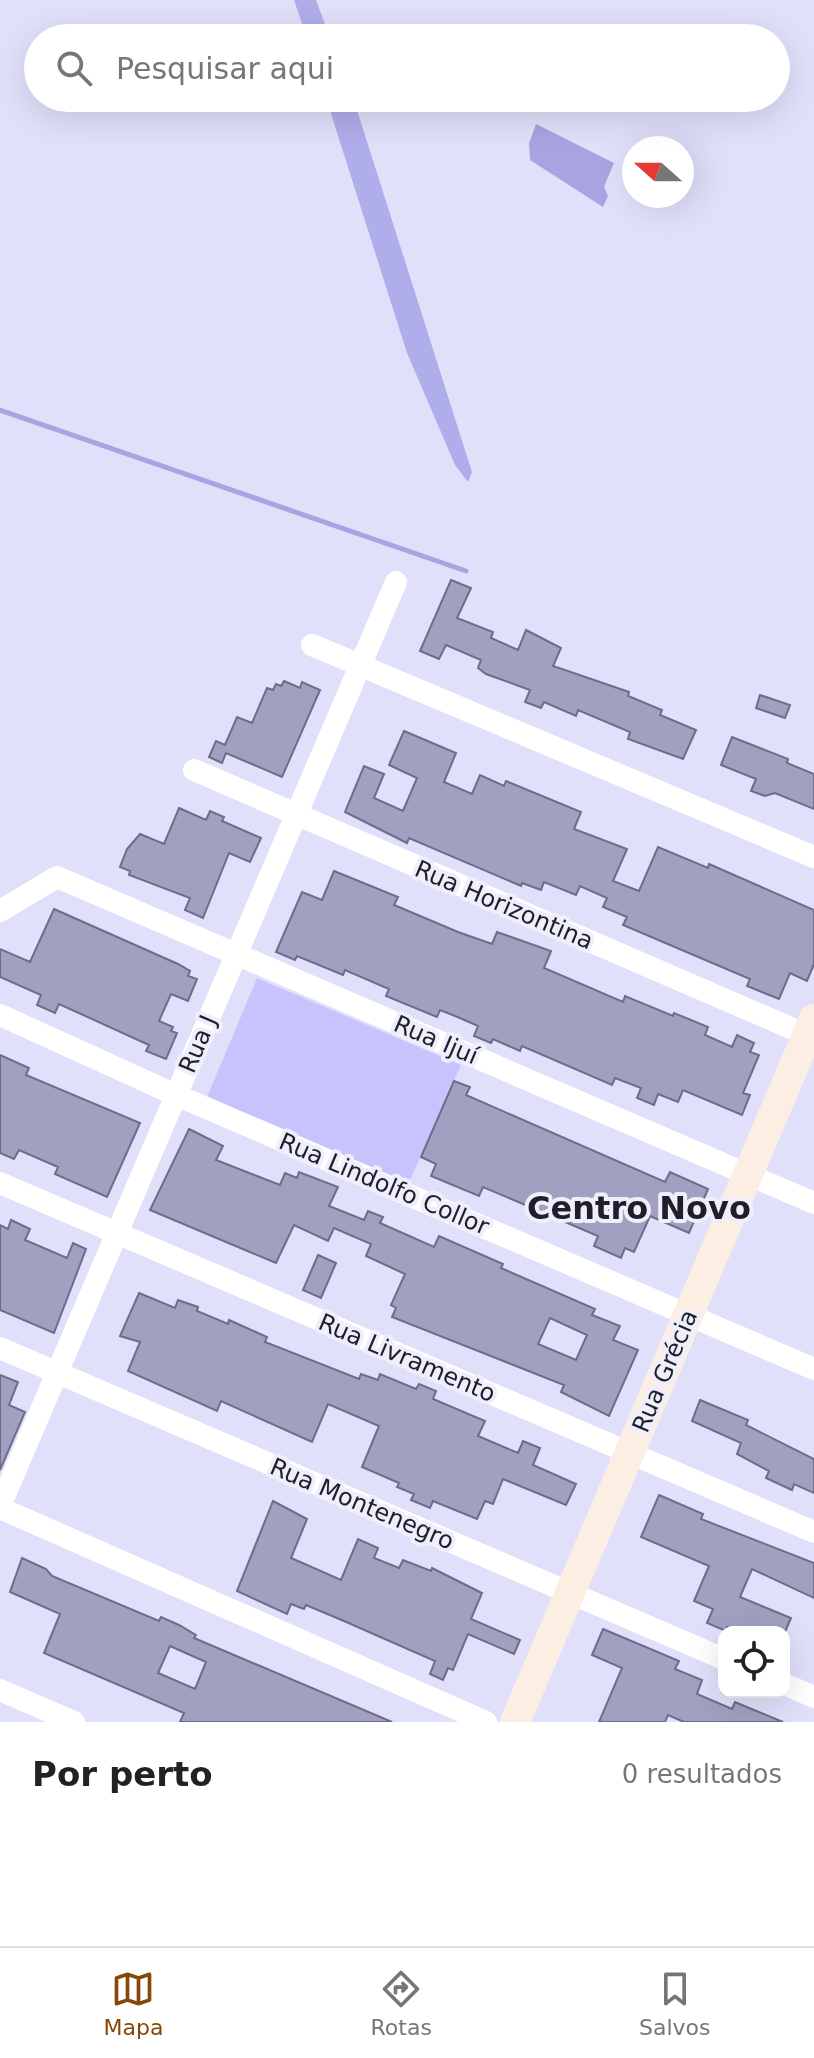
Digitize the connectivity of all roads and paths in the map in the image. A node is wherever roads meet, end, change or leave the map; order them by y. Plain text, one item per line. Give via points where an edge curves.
1 (396, 582) dead end
2 (312, 645) dead end
3 (360, 667) junction
4 (194, 770) dead end
5 (296, 816) junction
6 (814, 857) edge
7 (2, 904) edge
8 (237, 954) junction
9 (0, 1015) edge
10 (812, 1031) edge
11 (176, 1095) junction
12 (748, 1175) junction
13 (0, 1183) edge
14 (814, 1203) edge
15 (117, 1235) junction
16 (688, 1315) junction
17 (0, 1348) edge
18 (814, 1369) edge
19 (57, 1373) junction
20 (629, 1453) junction
21 (0, 1507) edge
22 (814, 1532) edge
23 (570, 1593) junction
24 (718, 1656) edge
25 (790, 1687) edge
26 (0, 1690) edge
27 (814, 1697) edge
28 (74, 1722) edge
29 (486, 1722) edge
30 (515, 1722) edge

1 - 3 street, Rua J
2 - 3 street
3 - 5 street, Rua J
3 - 6 street
4 - 5 street, Rua Horizontina
5 - 8 street, Rua J
5 - 10 street, Rua Horizontina
7 - 8 street, Rua Ijuí via 57,877
8 - 11 street, Rua J
8 - 12 street, Rua Ijuí
9 - 11 street, Rua Lindolfo Collor
10 - 12 main road, Rua Grécia
11 - 15 street, Rua J
11 - 16 street, Rua Lindolfo Collor
12 - 14 street, Rua Ijuí
12 - 16 main road, Rua Grécia
13 - 15 street, Rua Livramento
15 - 19 street, Rua J
15 - 20 street, Rua Livramento
16 - 18 street, Rua Lindolfo Collor
16 - 20 main road, Rua Grécia
17 - 19 street, Rua Montenegro
19 - 21 street, Rua J
19 - 23 street, Rua Montenegro
20 - 22 street, Rua Livramento
20 - 23 main road, Rua Grécia
21 - 29 street
23 - 24 street, Rua Montenegro
23 - 30 main road, Rua Grécia
25 - 27 street
26 - 28 street

